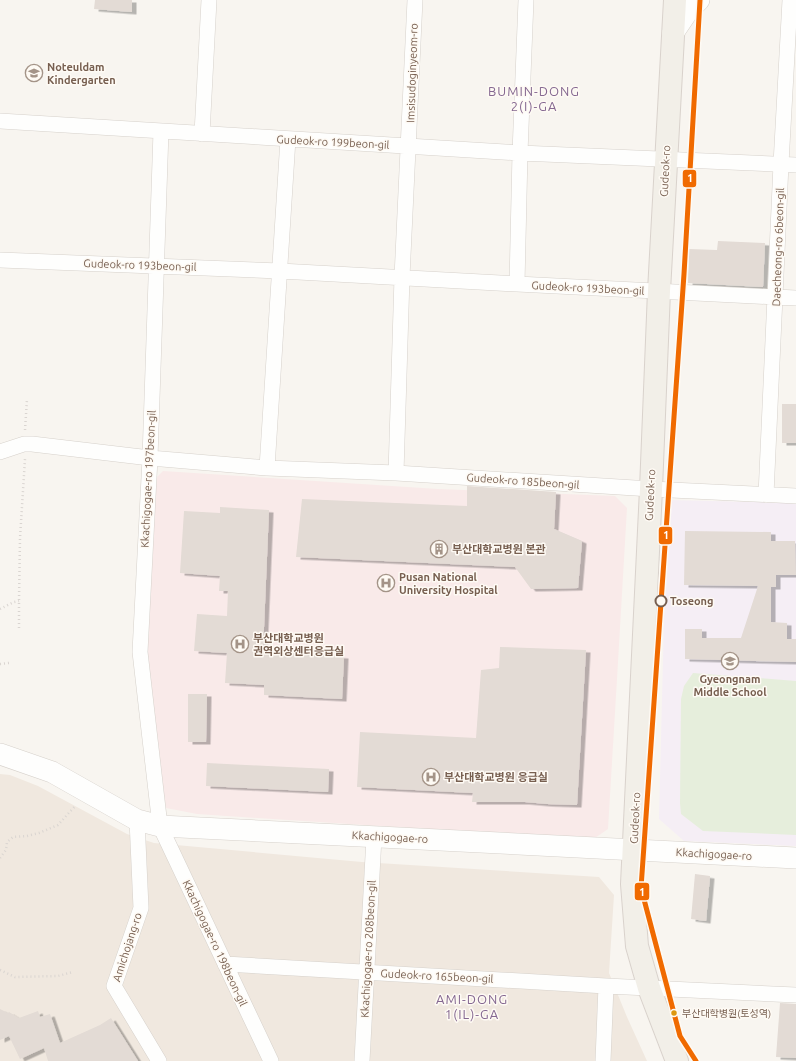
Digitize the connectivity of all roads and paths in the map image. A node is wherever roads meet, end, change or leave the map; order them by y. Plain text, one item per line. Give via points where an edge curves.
1 (209, 0) edge
2 (415, 0) edge
3 (526, 0) edge
4 (675, 0) edge
5 (699, 0) edge
6 (790, 0) edge
7 (674, 33) junction
8 (0, 121) edge
9 (160, 131) junction
10 (202, 134) junction
11 (288, 139) junction
12 (409, 146) junction
13 (520, 153) junction
14 (666, 160) junction
15 (781, 164) junction
16 (796, 165) edge
17 (0, 260) edge
18 (156, 266) junction
19 (280, 271) junction
20 (402, 277) junction
21 (517, 284) junction
22 (659, 291) junction
23 (776, 297) junction
24 (796, 298) edge
25 (27, 399) dead end
26 (24, 444) junction
27 (0, 452) edge
28 (150, 458) junction
29 (268, 468) junction
30 (396, 473) junction
31 (651, 489) junction
32 (766, 495) junction
33 (796, 496) edge
34 (19, 601) junction
35 (0, 609) edge
36 (19, 628) dead end
37 (8, 663) dead end
38 (0, 664) edge
39 (0, 754) edge
40 (85, 791) junction
41 (137, 820) junction
42 (160, 826) junction
43 (374, 836) junction
44 (633, 850) junction
45 (0, 858) edge
46 (796, 858) edge
47 (225, 964) junction
48 (0, 970) edge
49 (73, 972) dead end
50 (367, 972) junction
51 (606, 986) junction
52 (649, 988) junction
53 (796, 995) edge
54 (159, 1061) edge
55 (271, 1061) edge
56 (362, 1061) edge
57 (604, 1061) edge
58 (677, 1061) edge

1 - 10 street
2 - 12 street, Imsisudoginyeom-ro
3 - 13 street
4 - 7 main road, Gudeok-ro
5 - 7 main road via 688,11
6 - 15 street, Daecheong-ro 6beon-gil
7 - 14 main road, Gudeok-ro
8 - 9 street, Gudeok-ro 199beon-gil
9 - 10 street, Gudeok-ro 199beon-gil
9 - 18 street, Kkachigogae-ro 197beon-gil
10 - 11 street, Gudeok-ro 199beon-gil
11 - 12 street, Gudeok-ro 199beon-gil
11 - 19 street
12 - 13 street, Gudeok-ro 199beon-gil
12 - 20 street
13 - 14 street, Gudeok-ro 199beon-gil
13 - 21 street, Gudeok-ro 193beon-gil
14 - 15 street, Gudeok-ro 199beon-gil
14 - 22 main road, Gudeok-ro
15 - 16 street, Gudeok-ro 199beon-gil
15 - 23 street, Daecheong-ro 6beon-gil
17 - 18 street, Gudeok-ro 193beon-gil
18 - 19 street, Gudeok-ro 193beon-gil
18 - 28 street, Kkachigogae-ro 197beon-gil
19 - 20 street, Gudeok-ro 193beon-gil
19 - 29 street
20 - 21 street, Gudeok-ro 193beon-gil
20 - 30 street
21 - 22 street, Gudeok-ro 193beon-gil
22 - 23 street, Gudeok-ro 193beon-gil
22 - 31 main road, Gudeok-ro
23 - 24 street, Gudeok-ro 193beon-gil
23 - 32 street, Daecheong-ro 6beon-gil
25 - 26 path
26 - 27 street, Gudeok-ro 185beon-gil
26 - 28 street, Gudeok-ro 185beon-gil
26 - 34 path
28 - 29 street, Gudeok-ro 185beon-gil
28 - 42 street, Kkachigogae-ro 197beon-gil via 140,652
29 - 30 street, Gudeok-ro 185beon-gil
30 - 31 street, Gudeok-ro 185beon-gil
31 - 32 street, Gudeok-ro 185beon-gil
31 - 44 main road, Gudeok-ro
32 - 33 street, Gudeok-ro 185beon-gil
34 - 35 path
34 - 36 path
37 - 38 path
39 - 40 main road, Kkachigogae-ro via 52,772
40 - 41 main road, Kkachigogae-ro
40 - 45 path via 74,809 58,825 27,836 14,836 7,842 6,850
41 - 42 main road, Kkachigogae-ro
41 - 54 street, Amichojang-ro via 141,908 114,986
42 - 43 main road, Kkachigogae-ro
42 - 47 street, Kkachigogae-ro 198beon-gil
43 - 44 main road, Kkachigogae-ro
43 - 50 street, Kkachigogae-ro 208beon-gil
44 - 46 main road, Kkachigogae-ro
44 - 52 main road, Gudeok-ro via 632,884 638,946
47 - 50 street, Gudeok-ro 165beon-gil
47 - 55 street, Kkachigogae-ro 198beon-gil
48 - 49 path via 15,977 58,976
50 - 51 street, Gudeok-ro 165beon-gil
50 - 56 street, Kkachigogae-ro 208beon-gil
51 - 52 street, Gudeok-ro 165beon-gil
51 - 57 street
52 - 53 street
52 - 58 main road, Gudeok-ro

